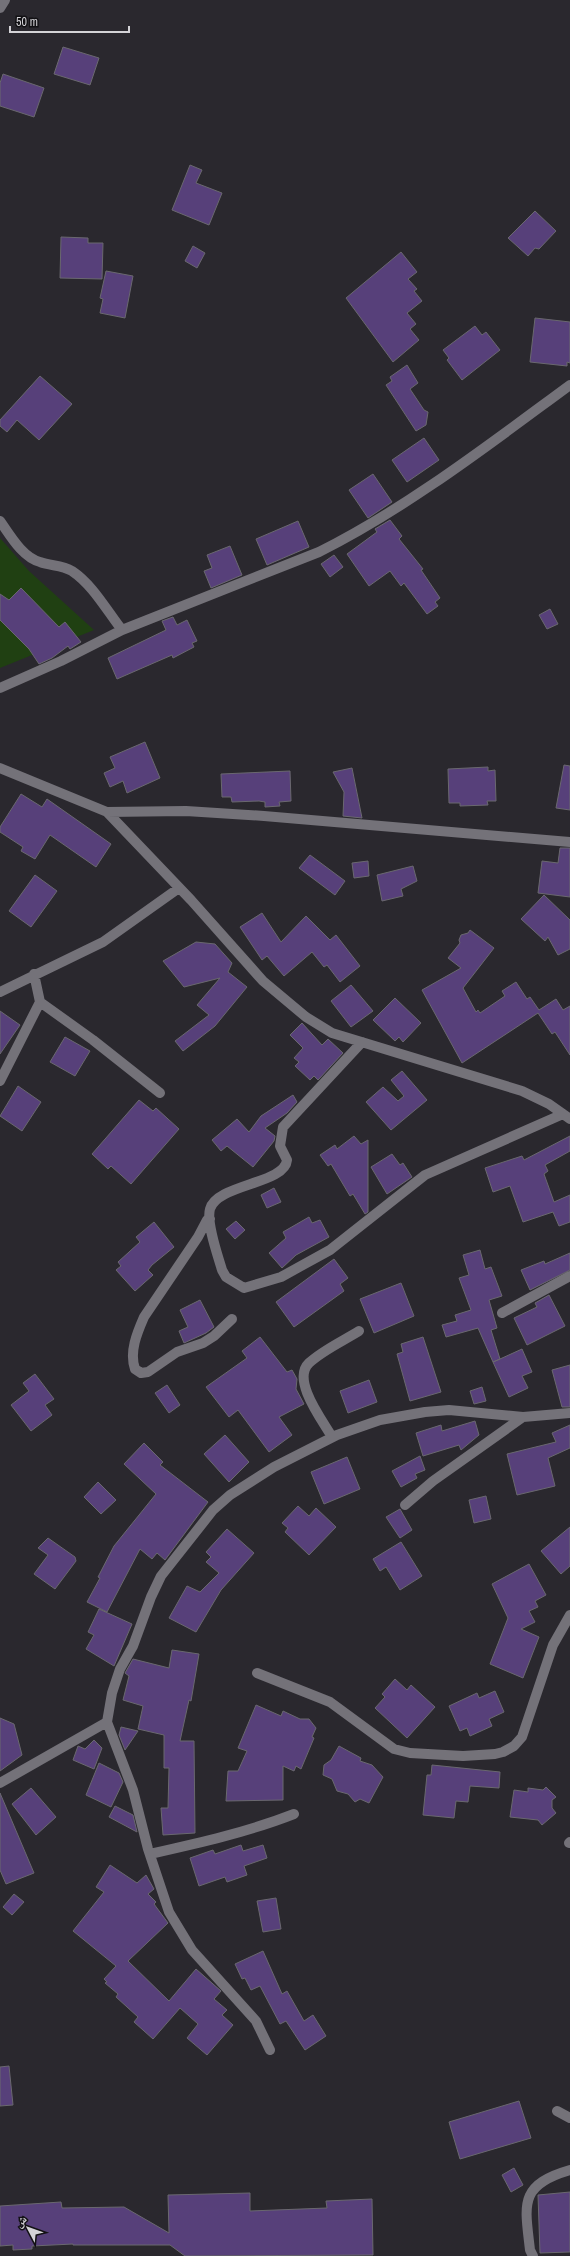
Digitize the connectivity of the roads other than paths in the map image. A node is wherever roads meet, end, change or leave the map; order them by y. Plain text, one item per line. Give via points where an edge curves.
1 (5, 0) edge
2 (0, 8) edge
3 (570, 385) edge
4 (0, 521) edge
5 (122, 630) junction
6 (0, 688) edge
7 (0, 768) edge
8 (107, 812) junction
9 (570, 842) edge
10 (179, 888) junction
11 (34, 974) junction
12 (0, 992) edge
13 (40, 1002) junction
14 (362, 1042) junction
15 (0, 1080) edge
16 (160, 1093) dead end
17 (567, 1116) edge
18 (210, 1219) junction
19 (570, 1276) edge
20 (502, 1313) dead end
21 (232, 1319) dead end
22 (359, 1331) dead end
23 (570, 1413) edge
24 (523, 1417) junction
25 (332, 1437) junction
26 (405, 1504) dead end
27 (570, 1615) edge
28 (257, 1673) dead end
29 (107, 1722) junction
30 (0, 1784) edge
31 (294, 1814) dead end
32 (150, 1854) junction
33 (270, 2050) dead end
34 (557, 2111) dead end
35 (570, 2118) edge
36 (570, 2170) edge
37 (533, 2256) edge

1 - 2 street
3 - 5 street via 458,465 347,538 319,552
4 - 5 street via 30,557 72,571
5 - 6 street via 61,662
7 - 8 street
8 - 9 street via 186,811 264,816
8 - 10 street
10 - 11 street via 103,942
10 - 14 street via 262,981 306,1017 332,1033
11 - 12 street
11 - 13 street
13 - 15 street
13 - 16 street
14 - 17 street via 522,1091
14 - 18 street via 283,1127 280,1146 288,1160 286,1164 279,1172 218,1198 210,1210
17 - 18 street via 425,1175 330,1250 281,1277 255,1286 244,1288 226,1277
18 - 21 street via 144,1317 132,1354 135,1369 141,1373 148,1372 176,1352 203,1343
19 - 20 street
22 - 25 street via 310,1362 303,1375 306,1392
23 - 24 street
24 - 25 street via 449,1410 425,1412 380,1420
24 - 26 street
25 - 29 street via 268,1471 230,1495 213,1510 161,1576 133,1646 120,1669 112,1693
27 - 28 street via 553,1645 522,1737 514,1746 495,1754 463,1756 410,1753 394,1749 330,1702
29 - 30 street
29 - 32 street via 133,1790
31 - 32 street via 203,1842
32 - 33 street via 169,1912 192,1950 256,2021
34 - 35 street
36 - 37 street via 553,2175 532,2192 526,2201 530,2250

